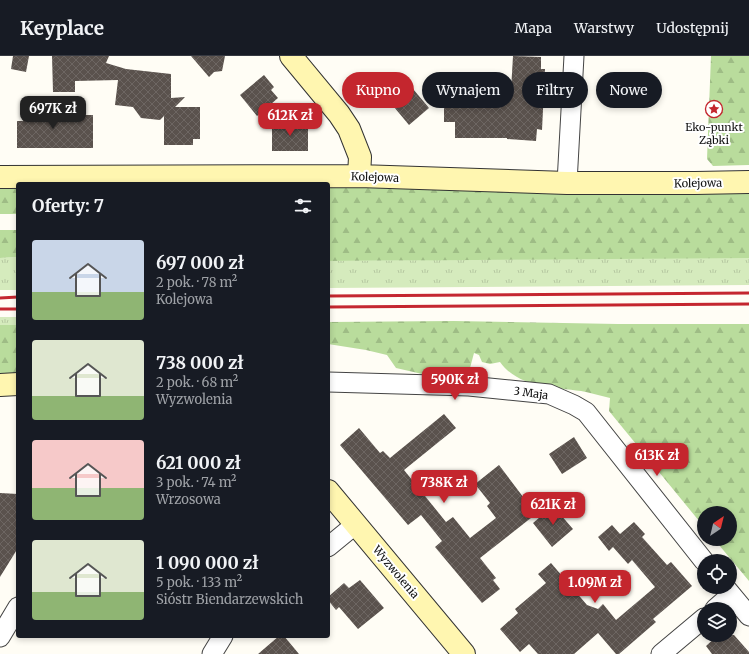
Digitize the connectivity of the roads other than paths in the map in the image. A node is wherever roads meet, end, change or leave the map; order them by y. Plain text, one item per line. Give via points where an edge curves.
1 (291, 56) edge
2 (574, 56) edge
3 (359, 176) junction
4 (0, 177) edge
5 (749, 182) edge
6 (567, 183) junction
7 (330, 382) edge
8 (16, 384) edge
9 (0, 385) edge
10 (330, 493) edge
11 (356, 524) junction
12 (330, 545) edge
13 (698, 554) edge
14 (726, 594) edge
15 (731, 594) edge
16 (719, 602) edge
17 (16, 611) edge
18 (749, 616) edge
19 (697, 624) edge
20 (0, 637) edge
21 (222, 638) edge
22 (212, 654) edge
23 (464, 654) edge
24 (661, 654) edge

1 - 3 street via 349,129 360,157
2 - 6 street
3 - 4 street, Kolejowa
3 - 6 street, Kolejowa
5 - 6 street, Kolejowa
7 - 13 street, 3 Maja via 468,386 549,394 574,405 586,412
8 - 9 street
10 - 11 street, Wyzwolenia
11 - 12 street
11 - 23 street, Wyzwolenia
14 - 16 street
15 - 18 street
17 - 20 street
19 - 24 street
21 - 22 street

